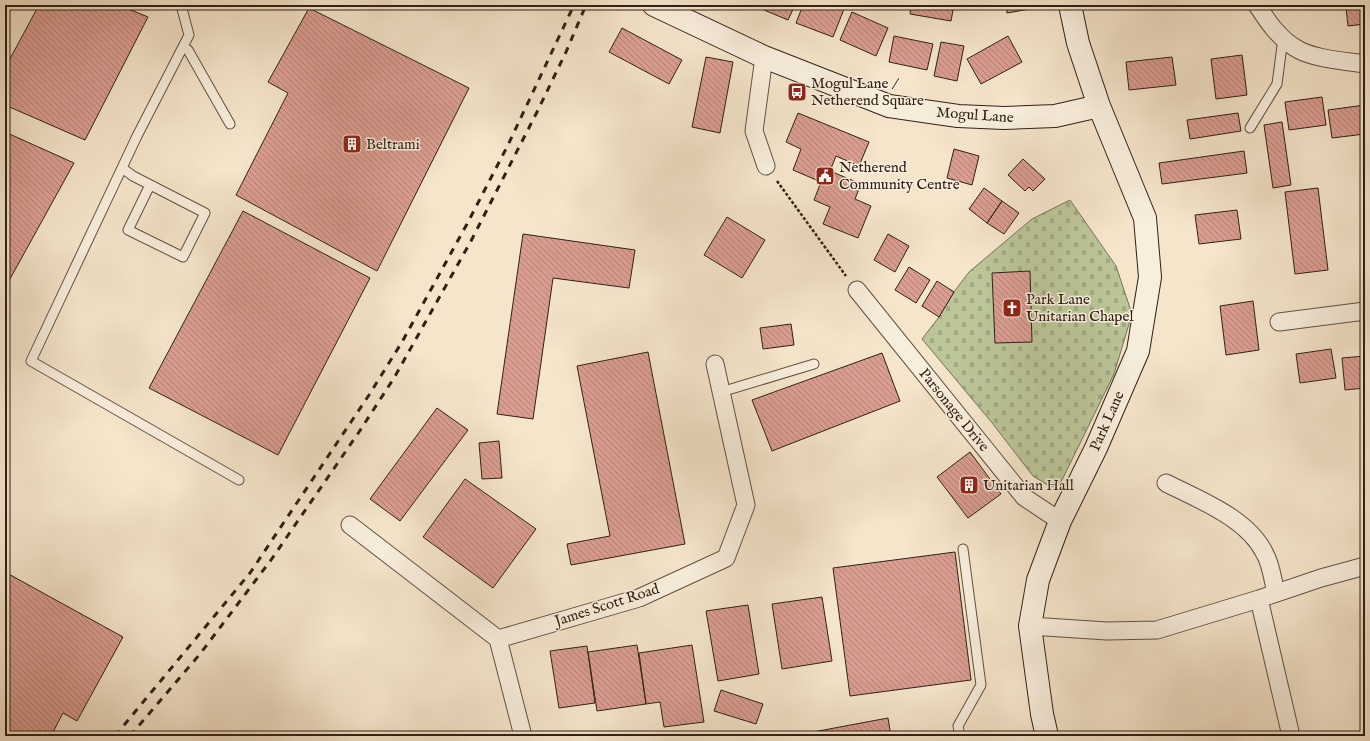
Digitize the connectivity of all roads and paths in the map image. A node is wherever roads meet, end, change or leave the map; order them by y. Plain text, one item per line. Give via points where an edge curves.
1 (181, 5) edge
2 (654, 5) edge
3 (1070, 5) edge
4 (1257, 5) edge
5 (1283, 38) junction
6 (183, 47) junction
7 (764, 57) junction
8 (1365, 64) edge
9 (1099, 106) junction
10 (230, 124) dead end
11 (1250, 128) dead end
12 (766, 166) joint
13 (122, 168) junction
14 (150, 185) junction
15 (857, 290) joint
16 (1365, 311) edge
17 (1279, 322) dead end
18 (715, 364) dead end
19 (814, 364) dead end
20 (721, 392) junction
21 (239, 480) dead end
22 (1166, 483) dead end
23 (1060, 521) junction
24 (350, 525) dead end
25 (963, 549) dead end
26 (1365, 566) edge
27 (1276, 593) junction
28 (1259, 599) junction
29 (1030, 626) junction
30 (498, 639) junction
31 (523, 736) edge
32 (960, 736) edge
33 (1047, 736) edge
34 (1291, 736) edge

1 - 6 lane via 189,35
2 - 7 main road, Mogul Lane
3 - 9 main road, Park Lane via 1078,43
4 - 5 street via 1269,24
5 - 8 street via 1299,50 1321,57
5 - 11 lane via 1277,84
6 - 10 lane via 188,50
6 - 13 lane
7 - 9 main road, Mogul Lane via 889,106 958,116 1004,118 1055,116
7 - 12 street via 754,131
9 - 23 main road, Park Lane via 1145,218 1150,276 1138,351 1096,448
12 - 15 path
13 - 14 lane
13 - 21 lane via 30,361
14 - 14 lane via 205,213 183,257 128,230
15 - 23 street, Parsonage Drive via 1024,496
16 - 17 street
18 - 20 street, James Scott Road
19 - 20 lane
20 - 30 street, James Scott Road via 746,505 726,558 639,598
22 - 27 street via 1233,519 1251,534 1266,554
23 - 29 main road, Park Lane via 1038,580
24 - 30 street
25 - 32 lane via 981,685 958,726
26 - 27 street
27 - 28 street
28 - 29 street via 1156,630 1107,631
28 - 34 street
29 - 33 main road, Park Lane
30 - 31 street

